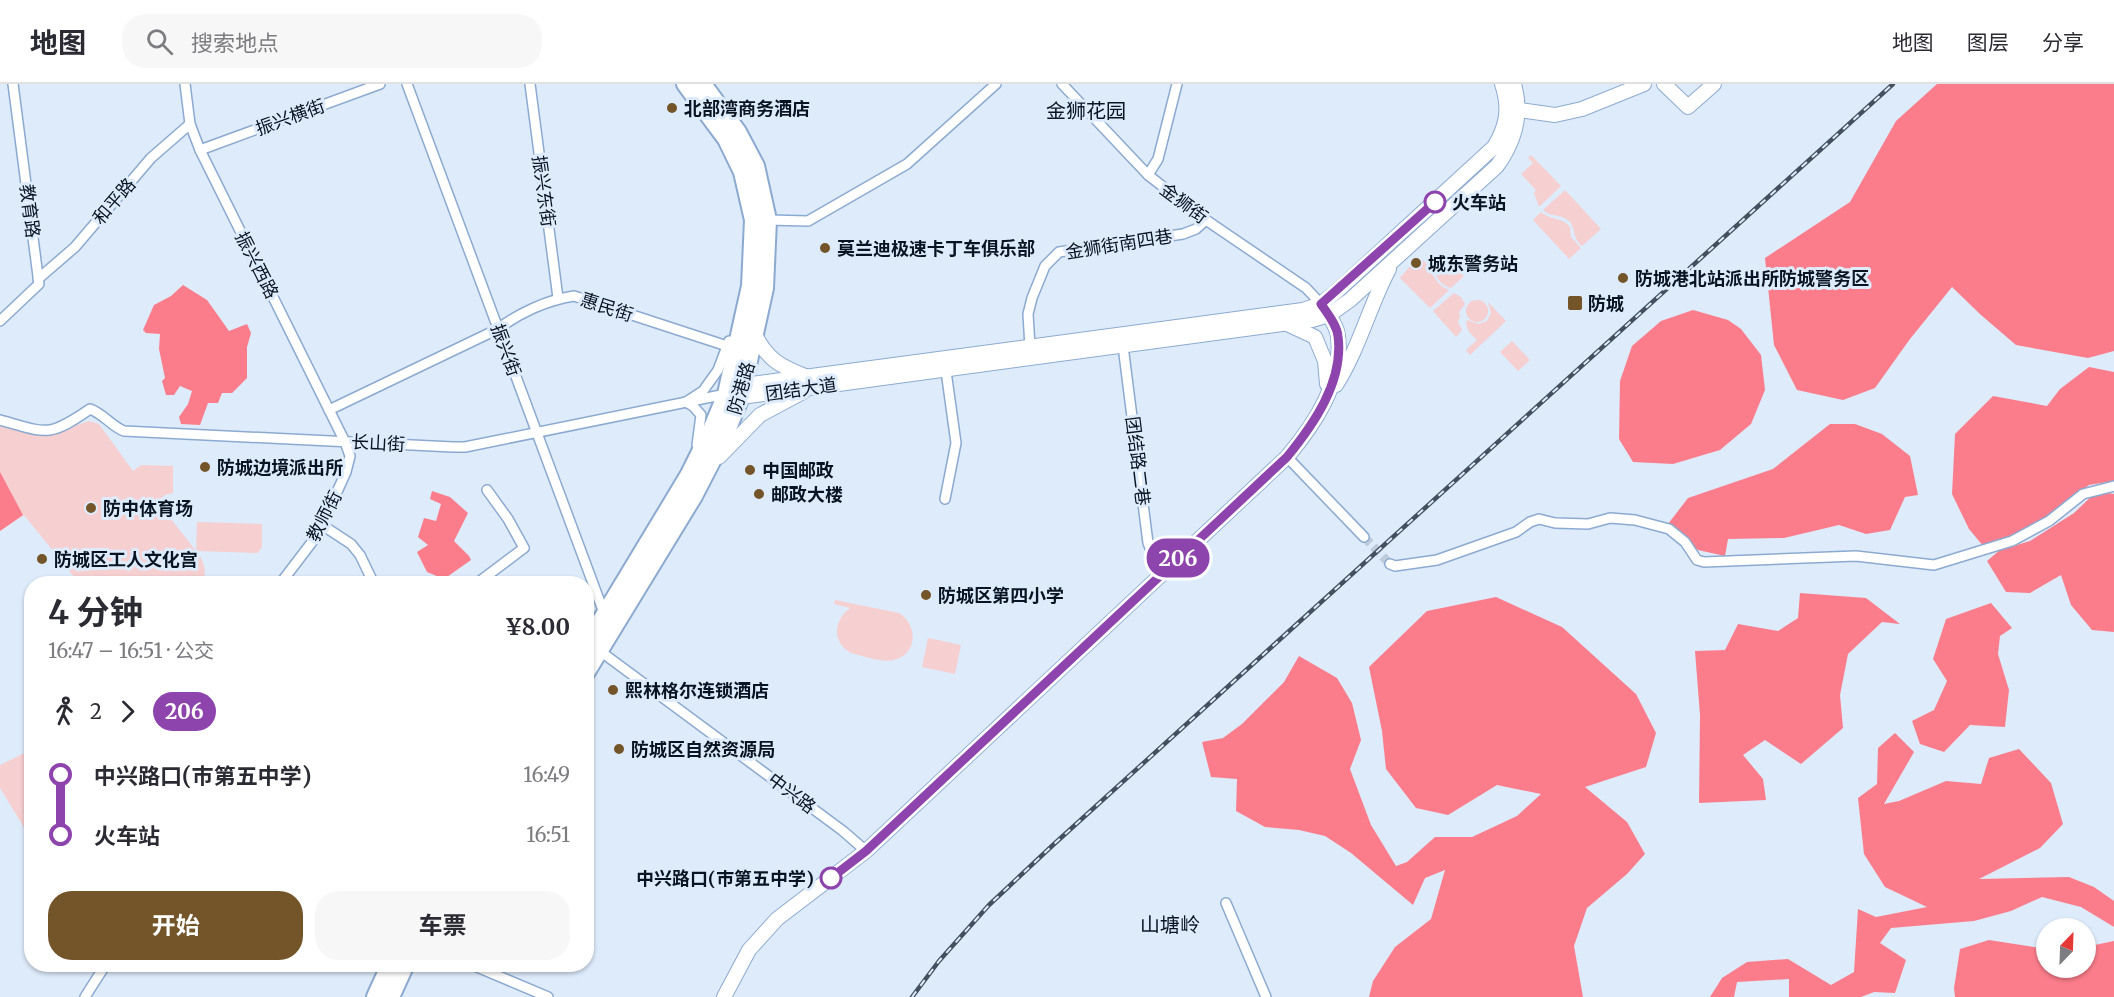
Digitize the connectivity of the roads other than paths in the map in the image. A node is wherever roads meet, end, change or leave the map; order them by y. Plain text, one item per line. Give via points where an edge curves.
1 (14, 84) edge
2 (185, 84) edge
3 (380, 84) edge
4 (407, 84) edge
5 (530, 84) edge
6 (685, 84) edge
7 (703, 84) edge
8 (996, 84) edge
9 (1062, 84) edge
10 (1177, 84) edge
11 (1502, 84) edge
12 (1514, 84) edge
13 (1644, 84) edge
14 (1664, 84) edge
15 (1714, 84) edge
16 (1623, 88) edge
17 (1513, 109) junction
18 (190, 124) junction
19 (200, 150) junction
20 (1148, 175) junction
21 (768, 219) junction
22 (1206, 220) junction
23 (1394, 260) junction
24 (38, 279) junction
25 (750, 286) junction
26 (558, 298) junction
27 (1325, 309) junction
28 (0, 321) edge
29 (1285, 324) junction
30 (498, 329) junction
31 (755, 335) junction
32 (727, 346) junction
33 (1123, 346) junction
34 (1030, 347) junction
35 (945, 364) junction
36 (808, 382) junction
37 (737, 392) junction
38 (1328, 396) junction
39 (686, 402) junction
40 (329, 410) junction
41 (0, 420) edge
42 (537, 432) junction
43 (345, 442) junction
44 (1287, 457) junction
45 (708, 470) junction
46 (688, 476) junction
47 (2114, 486) edge
48 (487, 490) dead end
49 (945, 499) dead end
50 (322, 525) junction
51 (1364, 537) tunnel mouth
52 (1390, 564) dead end
53 (1161, 574) junction
54 (286, 576) edge
55 (370, 576) edge
56 (487, 576) edge
57 (590, 576) edge
58 (594, 586) edge
59 (605, 616) junction
60 (594, 645) edge
61 (594, 646) edge
62 (594, 649) edge
63 (866, 851) junction
64 (1226, 903) dead end
65 (101, 972) edge
66 (386, 972) edge
67 (402, 972) edge
68 (489, 972) edge
69 (85, 997) edge
70 (375, 997) edge
71 (391, 997) edge
72 (548, 997) edge
73 (724, 997) edge
74 (1266, 997) edge

1 - 24 street, 教育路
2 - 18 street, 振兴西路
3 - 19 street, 振兴横街
4 - 30 street, 振兴街
5 - 26 street, 振兴东街
6 - 25 highway, 防港路 via 726,139 742,172 753,220
7 - 21 highway, 防港路 via 738,132 756,165
8 - 21 street via 907,165 808,221
9 - 20 street, 金狮街
10 - 20 street via 1158,159
11 - 17 main road
12 - 17 main road
13 - 16 main road
14 - 15 main road via 1688,106
16 - 17 main road via 1582,109 1555,115
17 - 23 main road, 团结大道 via 1514,137 1493,170
17 - 27 main road, 团结大道 via 1503,133 1483,159 1336,292
18 - 19 street, 振兴西路
18 - 24 street, 和平路 via 151,158 75,247
19 - 40 street, 振兴西路
20 - 22 street, 金狮街
21 - 31 highway, 防港路 via 765,288
22 - 27 street, 金狮街 via 1306,288
22 - 34 street, 金狮街南四巷 via 1183,234 1059,252 1045,266 1032,298 1028,314
23 - 27 main road, 团结大道 via 1350,300
23 - 38 main road via 1348,365
24 - 28 street via 39,284
25 - 32 street
25 - 37 highway, 防港路
26 - 30 street, 惠民街
26 - 32 street, 惠民街 via 574,296
27 - 29 main road, 团结大道 via 1312,320
27 - 34 main road, 团结大道
27 - 38 main road via 1338,336 1337,364
29 - 33 main road, 团结大道
29 - 38 main road via 1315,337 1325,361
30 - 40 street, 惠民街
30 - 42 street, 振兴街
31 - 36 main road via 772,360
31 - 37 highway, 防港路
32 - 39 street via 718,370 703,391
33 - 35 main road, 团结大道
33 - 53 street, 团结路二巷 via 1149,543
34 - 35 main road, 团结大道
35 - 36 main road, 团结大道
35 - 49 street via 956,443
36 - 37 main road, 团结大道
36 - 45 main road via 760,415
37 - 39 street, 长山街
37 - 45 highway, 防港路
37 - 46 highway, 防港路 via 711,430
38 - 44 main road
39 - 42 street, 长山街
39 - 46 street via 701,415
40 - 43 street, 振兴西路
41 - 43 street, 长山街 via 48,432 90,409 124,431
42 - 43 street, 长山街 via 465,447
42 - 57 street, 振兴街
43 - 50 street, 教师街 via 350,456 346,472
44 - 51 street
44 - 53 main road
45 - 61 highway, 防港路
46 - 59 highway, 防港路
47 - 52 street via 2083,494 2049,521 2012,541 1934,565 1856,556 1704,562 1697,560 1685,542 1669,529 1610,518 1588,524 1539,519 1516,532 1437,560
48 - 56 street via 524,548
50 - 54 street, 教师街
50 - 55 street via 351,544
53 - 63 main road
58 - 59 street, 振兴街
59 - 60 highway, 防港路
62 - 63 street, 中兴路
63 - 73 main road via 763,933 739,966
64 - 74 street
65 - 69 street
66 - 70 highway
67 - 71 highway
68 - 72 street

